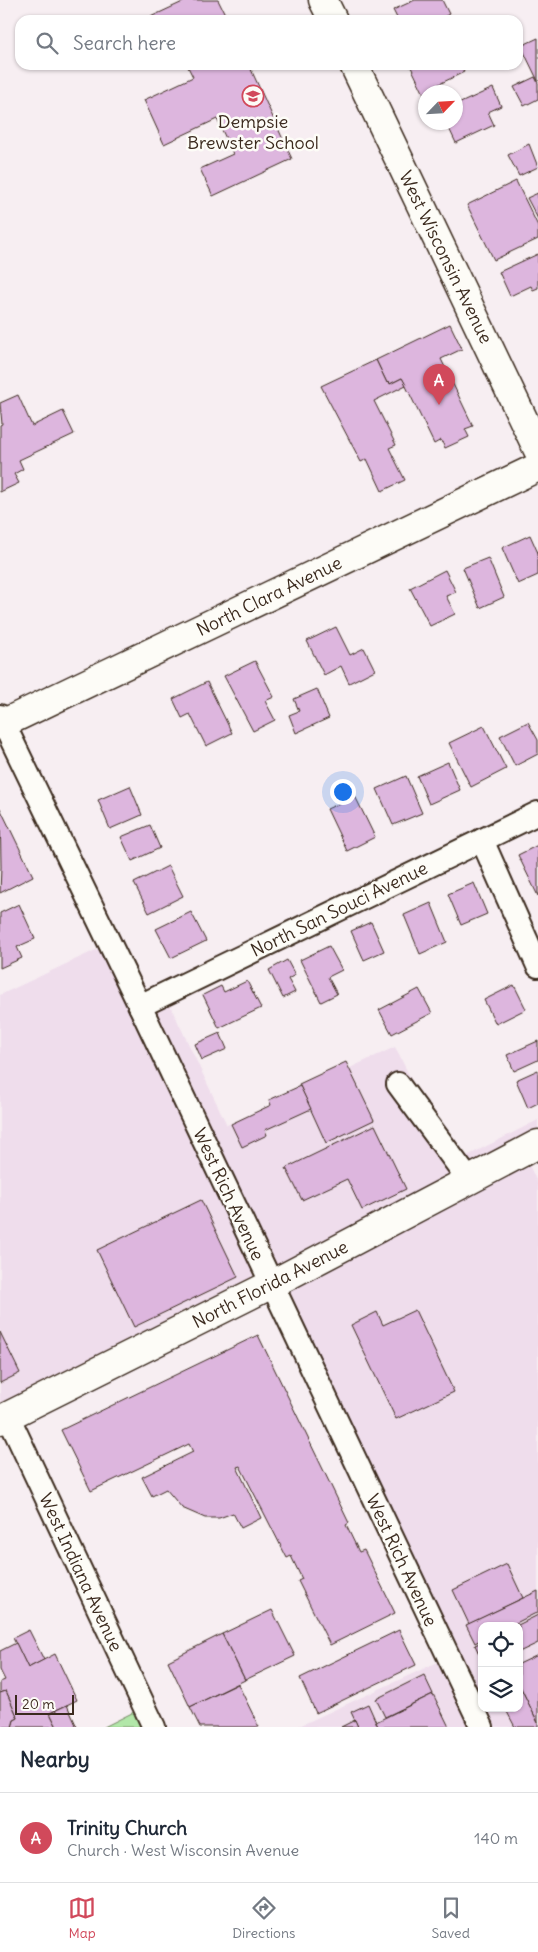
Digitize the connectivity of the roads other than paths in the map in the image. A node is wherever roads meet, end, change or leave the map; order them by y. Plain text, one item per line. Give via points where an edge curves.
1 (323, 0) edge
2 (330, 15) edge
3 (356, 70) edge
4 (538, 450) edge
5 (538, 466) edge
6 (1, 721) edge
7 (538, 813) edge
8 (482, 840) junction
9 (538, 966) edge
10 (140, 1006) junction
11 (398, 1084) dead end
12 (536, 1150) edge
13 (469, 1180) junction
14 (272, 1284) junction
15 (4, 1418) edge
16 (154, 1727) edge
17 (482, 1727) edge

1 - 2 street
3 - 4 street, West Wisconsin Avenue
5 - 6 street, North Clara Avenue
6 - 10 street, West Rich Avenue
7 - 8 street, North San Souci Avenue
8 - 9 street
8 - 10 street, North San Souci Avenue
10 - 14 street, West Rich Avenue
11 - 13 street
12 - 13 street, North Florida Avenue
13 - 14 street, North Florida Avenue
14 - 15 street, North Florida Avenue
14 - 17 street, West Rich Avenue
15 - 16 street, West Indiana Avenue

